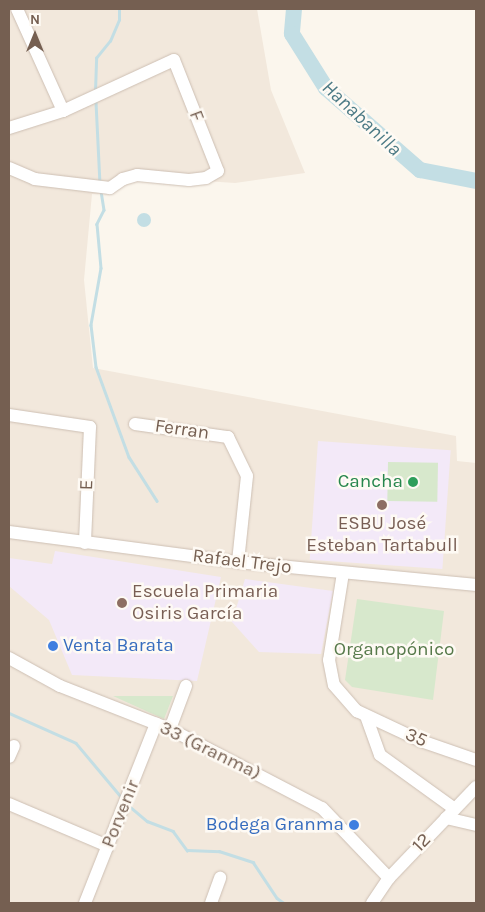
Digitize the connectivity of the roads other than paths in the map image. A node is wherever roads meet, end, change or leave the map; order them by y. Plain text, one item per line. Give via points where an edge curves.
1 (17, 9) edge
2 (63, 111) junction
3 (9, 128) edge
4 (9, 168) edge
5 (9, 416) edge
6 (135, 424) dead end
7 (9, 532) edge
8 (85, 543) junction
9 (238, 562) junction
10 (343, 573) junction
11 (476, 585) edge
12 (9, 658) edge
13 (186, 686) dead end
14 (361, 713) junction
15 (156, 724) junction
16 (170, 729) junction
17 (476, 760) edge
18 (476, 787) edge
19 (9, 804) edge
20 (450, 814) junction
21 (476, 825) edge
22 (108, 846) junction
23 (220, 878) dead end
24 (389, 878) junction
25 (85, 903) edge
26 (210, 903) edge
27 (372, 903) edge

1 - 2 street
2 - 3 street
2 - 4 street, F via 174,60 218,171 206,178 189,180 137,175 110,188 35,179
5 - 8 street, E via 90,427
6 - 9 street, Ferran via 228,437 247,476
7 - 8 street, Rafael Trejo
8 - 9 street, Rafael Trejo
9 - 10 street, Rafael Trejo
10 - 11 street, Rafael Trejo
10 - 14 street via 329,660 334,686
12 - 15 street, 33 (Granma) via 60,686
13 - 16 street
14 - 17 street, 35 via 421,741
14 - 20 street via 380,755
15 - 16 street, 33 (Granma)
15 - 22 street, Porvenir
16 - 24 street, 33 (Granma) via 322,808
18 - 20 street, 12
19 - 22 street
20 - 21 street
20 - 24 street, 12
22 - 25 street, Porvenir
23 - 26 street
24 - 27 street, 12

